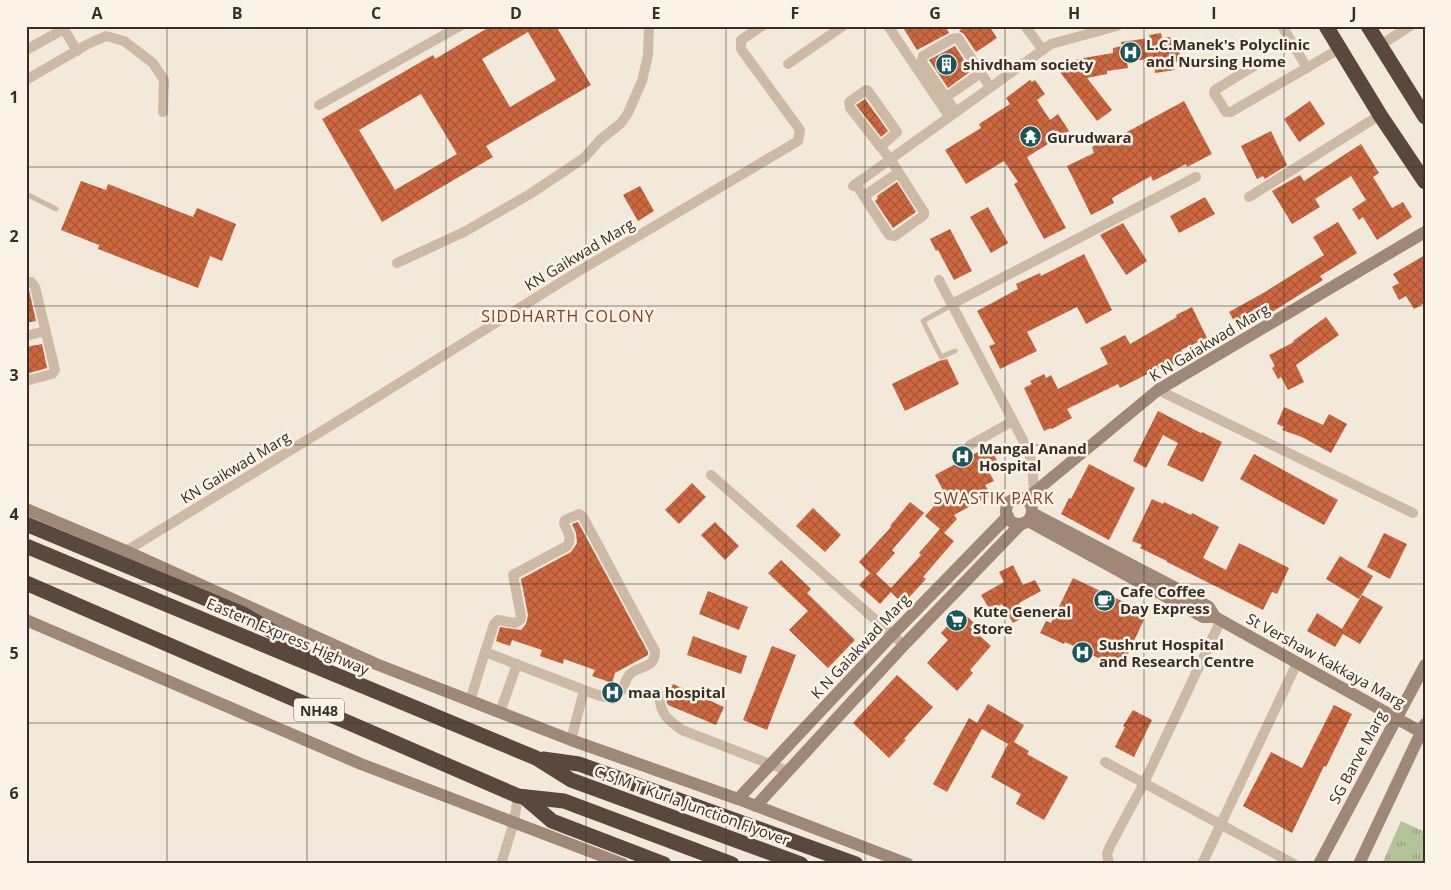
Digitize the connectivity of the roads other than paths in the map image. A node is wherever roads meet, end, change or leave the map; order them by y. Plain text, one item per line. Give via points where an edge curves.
1 (460, 26) edge
2 (648, 26) edge
3 (762, 26) edge
4 (843, 26) edge
5 (888, 26) edge
6 (1025, 26) edge
7 (1116, 26) edge
8 (1282, 26) edge
9 (1326, 26) edge
10 (1368, 26) edge
11 (1410, 26) edge
12 (64, 27) edge
13 (829, 30) edge
14 (1380, 46) junction
15 (1339, 49) junction
16 (26, 50) edge
17 (1043, 50) junction
18 (77, 51) junction
19 (788, 64) dead end
20 (1257, 64) dead end
21 (1307, 68) junction
22 (981, 73) junction
23 (26, 80) edge
24 (990, 87) junction
25 (946, 97) junction
26 (319, 104) dead end
27 (163, 112) dead end
28 (953, 114) junction
29 (1380, 116) junction
30 (1425, 116) edge
31 (880, 146) junction
32 (890, 159) junction
33 (898, 173) junction
34 (1196, 177) dead end
35 (1425, 182) edge
36 (26, 194) edge
37 (864, 196) junction
38 (1249, 197) dead end
39 (56, 209) dead end
40 (1425, 232) edge
41 (397, 263) dead end
42 (939, 280) dead end
43 (26, 283) edge
44 (952, 304) junction
45 (45, 331) junction
46 (26, 336) edge
47 (955, 351) dead end
48 (26, 381) edge
49 (1158, 390) junction
50 (1013, 421) junction
51 (970, 445) dead end
52 (711, 475) dead end
53 (1030, 496) junction
54 (26, 509) edge
55 (1413, 513) dead end
56 (1008, 516) junction
57 (1027, 519) junction
58 (26, 524) edge
59 (26, 546) edge
60 (126, 551) junction
61 (26, 583) edge
62 (1218, 619) junction
63 (26, 620) edge
64 (892, 635) junction
65 (904, 645) junction
66 (485, 652) junction
67 (1298, 663) junction
68 (517, 664) junction
69 (1425, 665) edge
70 (320, 668) junction
71 (847, 683) junction
72 (584, 690) junction
73 (658, 693) dead end
74 (859, 694) junction
75 (470, 701) junction
76 (500, 712) junction
77 (1396, 718) junction
78 (1423, 728) edge
79 (572, 740) junction
80 (536, 758) junction
81 (1105, 762) dead end
82 (771, 764) junction
83 (788, 771) junction
84 (1144, 783) junction
85 (521, 796) junction
86 (738, 799) junction
87 (756, 806) junction
88 (514, 822) junction
89 (1221, 825) junction
90 (501, 864) edge
91 (623, 864) edge
92 (664, 864) edge
93 (732, 864) edge
94 (801, 864) edge
95 (856, 864) edge
96 (908, 864) edge
97 (1109, 864) edge
98 (1202, 864) edge
99 (1294, 864) edge
100 (1319, 864) edge
101 (1359, 864) edge

1 - 26 street
2 - 41 street via 648,56 642,81 628,113 584,158 464,232
3 - 60 street, KN Gaikwad Marg via 741,40 741,49 800,130 798,141 574,274
4 - 13 street
5 - 28 street
6 - 17 street
7 - 17 street via 1052,44
8 - 21 street
9 - 15 highway
10 - 14 highway
11 - 14 street
12 - 16 street
12 - 18 street
13 - 19 street
14 - 30 highway
15 - 21 street
15 - 29 highway
17 - 24 street
18 - 23 street
18 - 27 street via 106,36 124,41 152,64 164,80
20 - 21 street via 1214,90 1226,112
22 - 24 street
22 - 25 street
22 - 25 street via 955,37 923,56 923,64
24 - 28 street
25 - 28 street
28 - 32 street
29 - 35 highway
29 - 38 street
31 - 31 street via 848,104 866,90 896,132
31 - 32 street
32 - 33 street
32 - 37 street via 854,185
33 - 37 street
33 - 37 street via 924,215 895,236 889,235
34 - 44 street
36 - 39 lane
40 - 49 street, K N Gaiakwad Marg
42 - 44 street
43 - 45 street via 31,282 35,287
44 - 47 lane via 923,321 941,357
44 - 50 street
45 - 46 street
45 - 48 street via 54,373
49 - 53 street, K N Gaiakwad Marg
49 - 55 street
50 - 51 street
50 - 53 street via 1032,462
52 - 64 street
53 - 56 street via 1013,500 1008,507
53 - 57 street
54 - 60 street
56 - 57 street via 1013,522
56 - 64 street, K N Gaiakwad Marg
57 - 62 street, St Vershaw Kakkaya Marg via 1173,594 1203,617
57 - 65 street
58 - 70 highway via 243,614 292,643
59 - 70 highway, Eastern Express Highway / NH48
60 - 75 street via 333,646
61 - 85 highway, NH48
62 - 67 street, St Vershaw Kakkaya Marg
62 - 84 street
63 - 88 street via 361,764
64 - 65 street
64 - 71 street, K N Gaiakwad Marg
65 - 74 street
66 - 68 street
66 - 72 street via 498,620 515,623 520,620 513,574 567,546 570,535 565,520 579,514 655,651 655,658 650,664 632,672 614,696
66 - 75 street
67 - 77 street, St Vershaw Kakkaya Marg
67 - 89 street
68 - 72 street
68 - 76 street
69 - 77 street, SG Barve Marg
70 - 80 highway, Eastern Express Highway / NH48
71 - 74 street
71 - 82 street, K N Gaiakwad Marg
72 - 79 street
73 - 82 street via 662,712 682,730
74 - 83 street
75 - 76 street
76 - 79 street
77 - 78 street, St Vershaw Kakkaya Marg
77 - 100 street, SG Barve Marg
78 - 101 street
79 - 86 street
80 - 94 highway, C S M T Kurla Junction Flyover / NH48 via 571,780
80 - 95 highway via 579,764
81 - 84 street
82 - 83 street
82 - 86 street, K N Gaiakwad Marg
83 - 87 street
84 - 89 street
84 - 97 street via 1110,846 1107,854
85 - 88 street
85 - 92 highway via 552,821
85 - 93 highway, NH48 via 564,801
86 - 87 street
87 - 96 street
88 - 90 street
88 - 91 street
89 - 98 street
89 - 99 street

